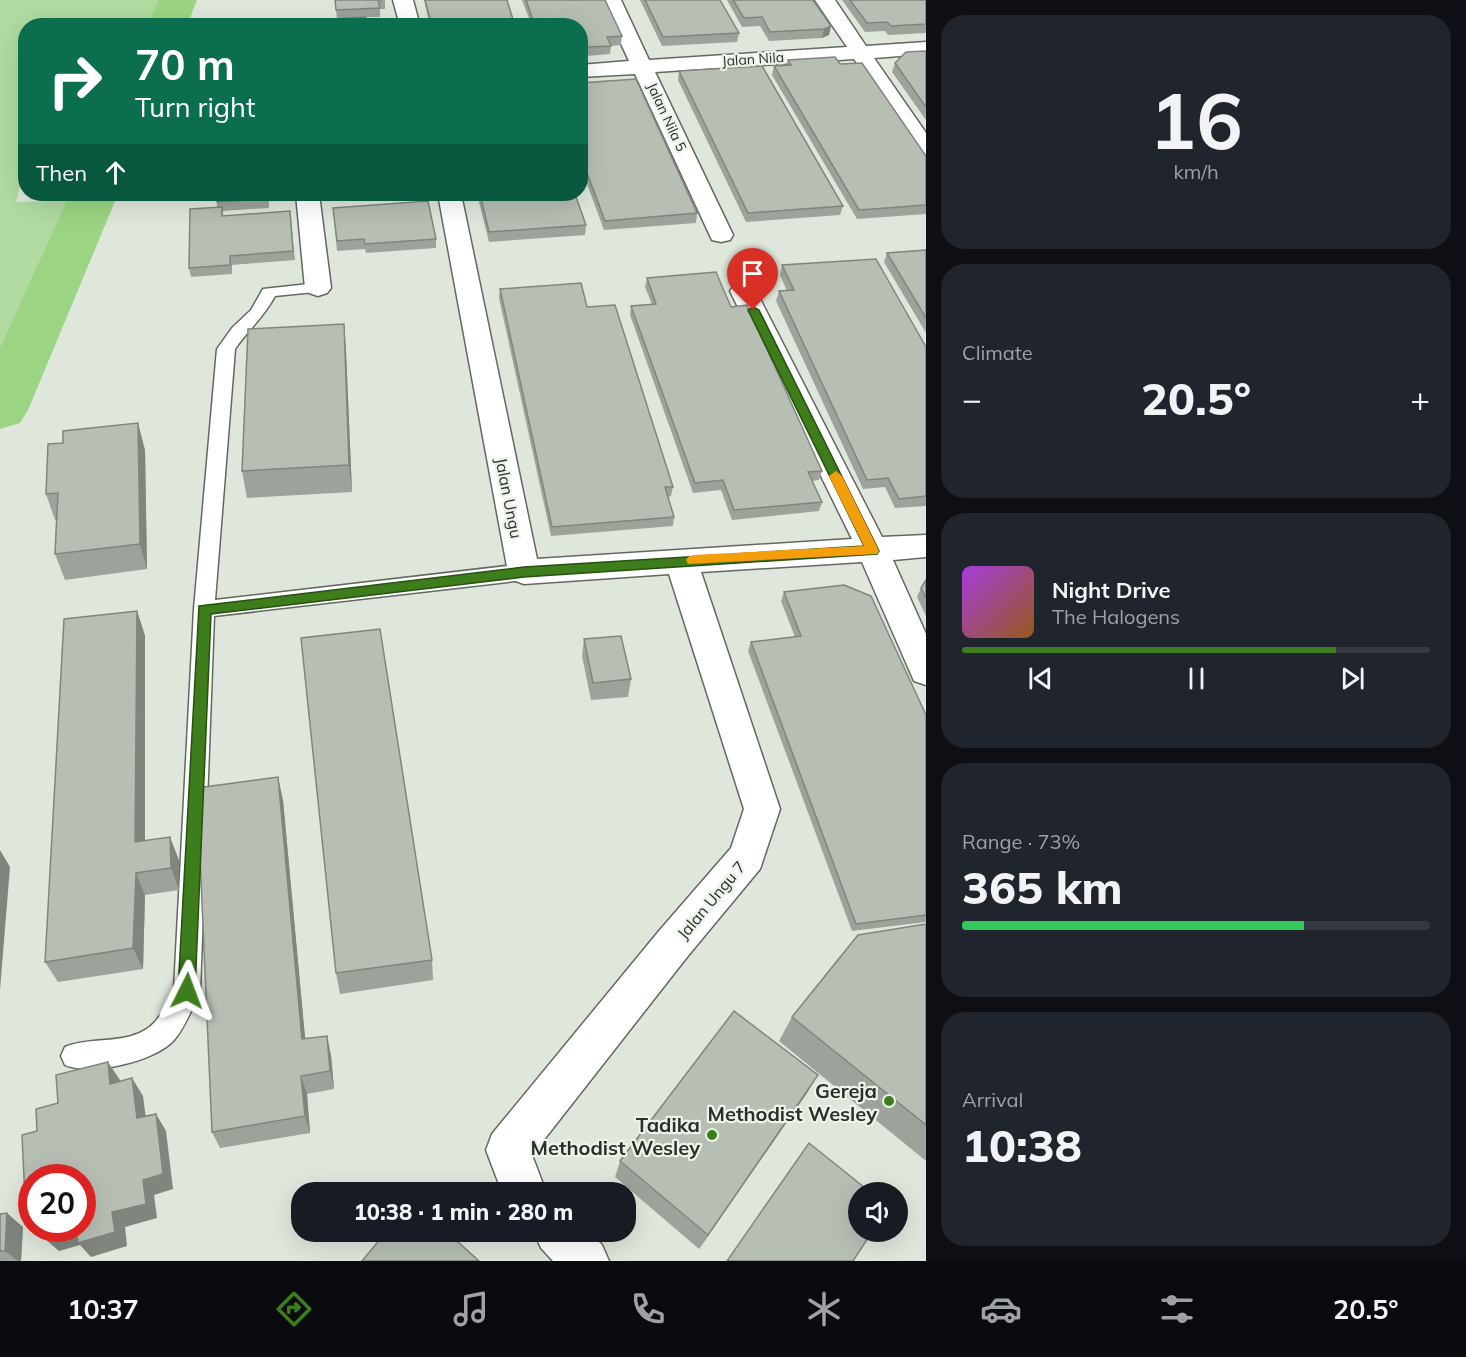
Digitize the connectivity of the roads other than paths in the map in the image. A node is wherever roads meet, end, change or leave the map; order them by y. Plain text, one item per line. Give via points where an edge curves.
1 (403, 0) edge
2 (611, 0) edge
3 (825, 0) edge
4 (408, 18) edge
5 (926, 48) edge
6 (860, 51) junction
7 (644, 66) junction
8 (588, 70) edge
9 (926, 150) edge
10 (308, 201) edge
11 (450, 201) edge
12 (721, 235) dead end
13 (318, 288) joint
14 (744, 291) dead end
15 (926, 546) edge
16 (873, 551) junction
17 (681, 561) junction
18 (524, 572) junction
19 (204, 609) junction
20 (926, 671) edge
21 (75, 1056) dead end
22 (520, 1182) edge
23 (567, 1242) edge
24 (586, 1261) edge

1 - 4 street
2 - 7 street, Jalan Nila 5
3 - 6 street
5 - 6 street, Jalan Nila
6 - 7 street, Jalan Nila
6 - 9 street
7 - 8 street, Jalan Nila
7 - 12 street, Jalan Nila 5
10 - 13 street
11 - 18 street, Jalan Ungu
13 - 19 lane via 269,292 258,313 226,349
14 - 16 street
15 - 16 street
16 - 17 street
16 - 20 street
17 - 18 street
17 - 22 street, Jalan Ungu 7 via 762,809 747,857 508,1150
18 - 19 lane
19 - 21 lane via 187,991 164,1032 131,1051
23 - 24 street

